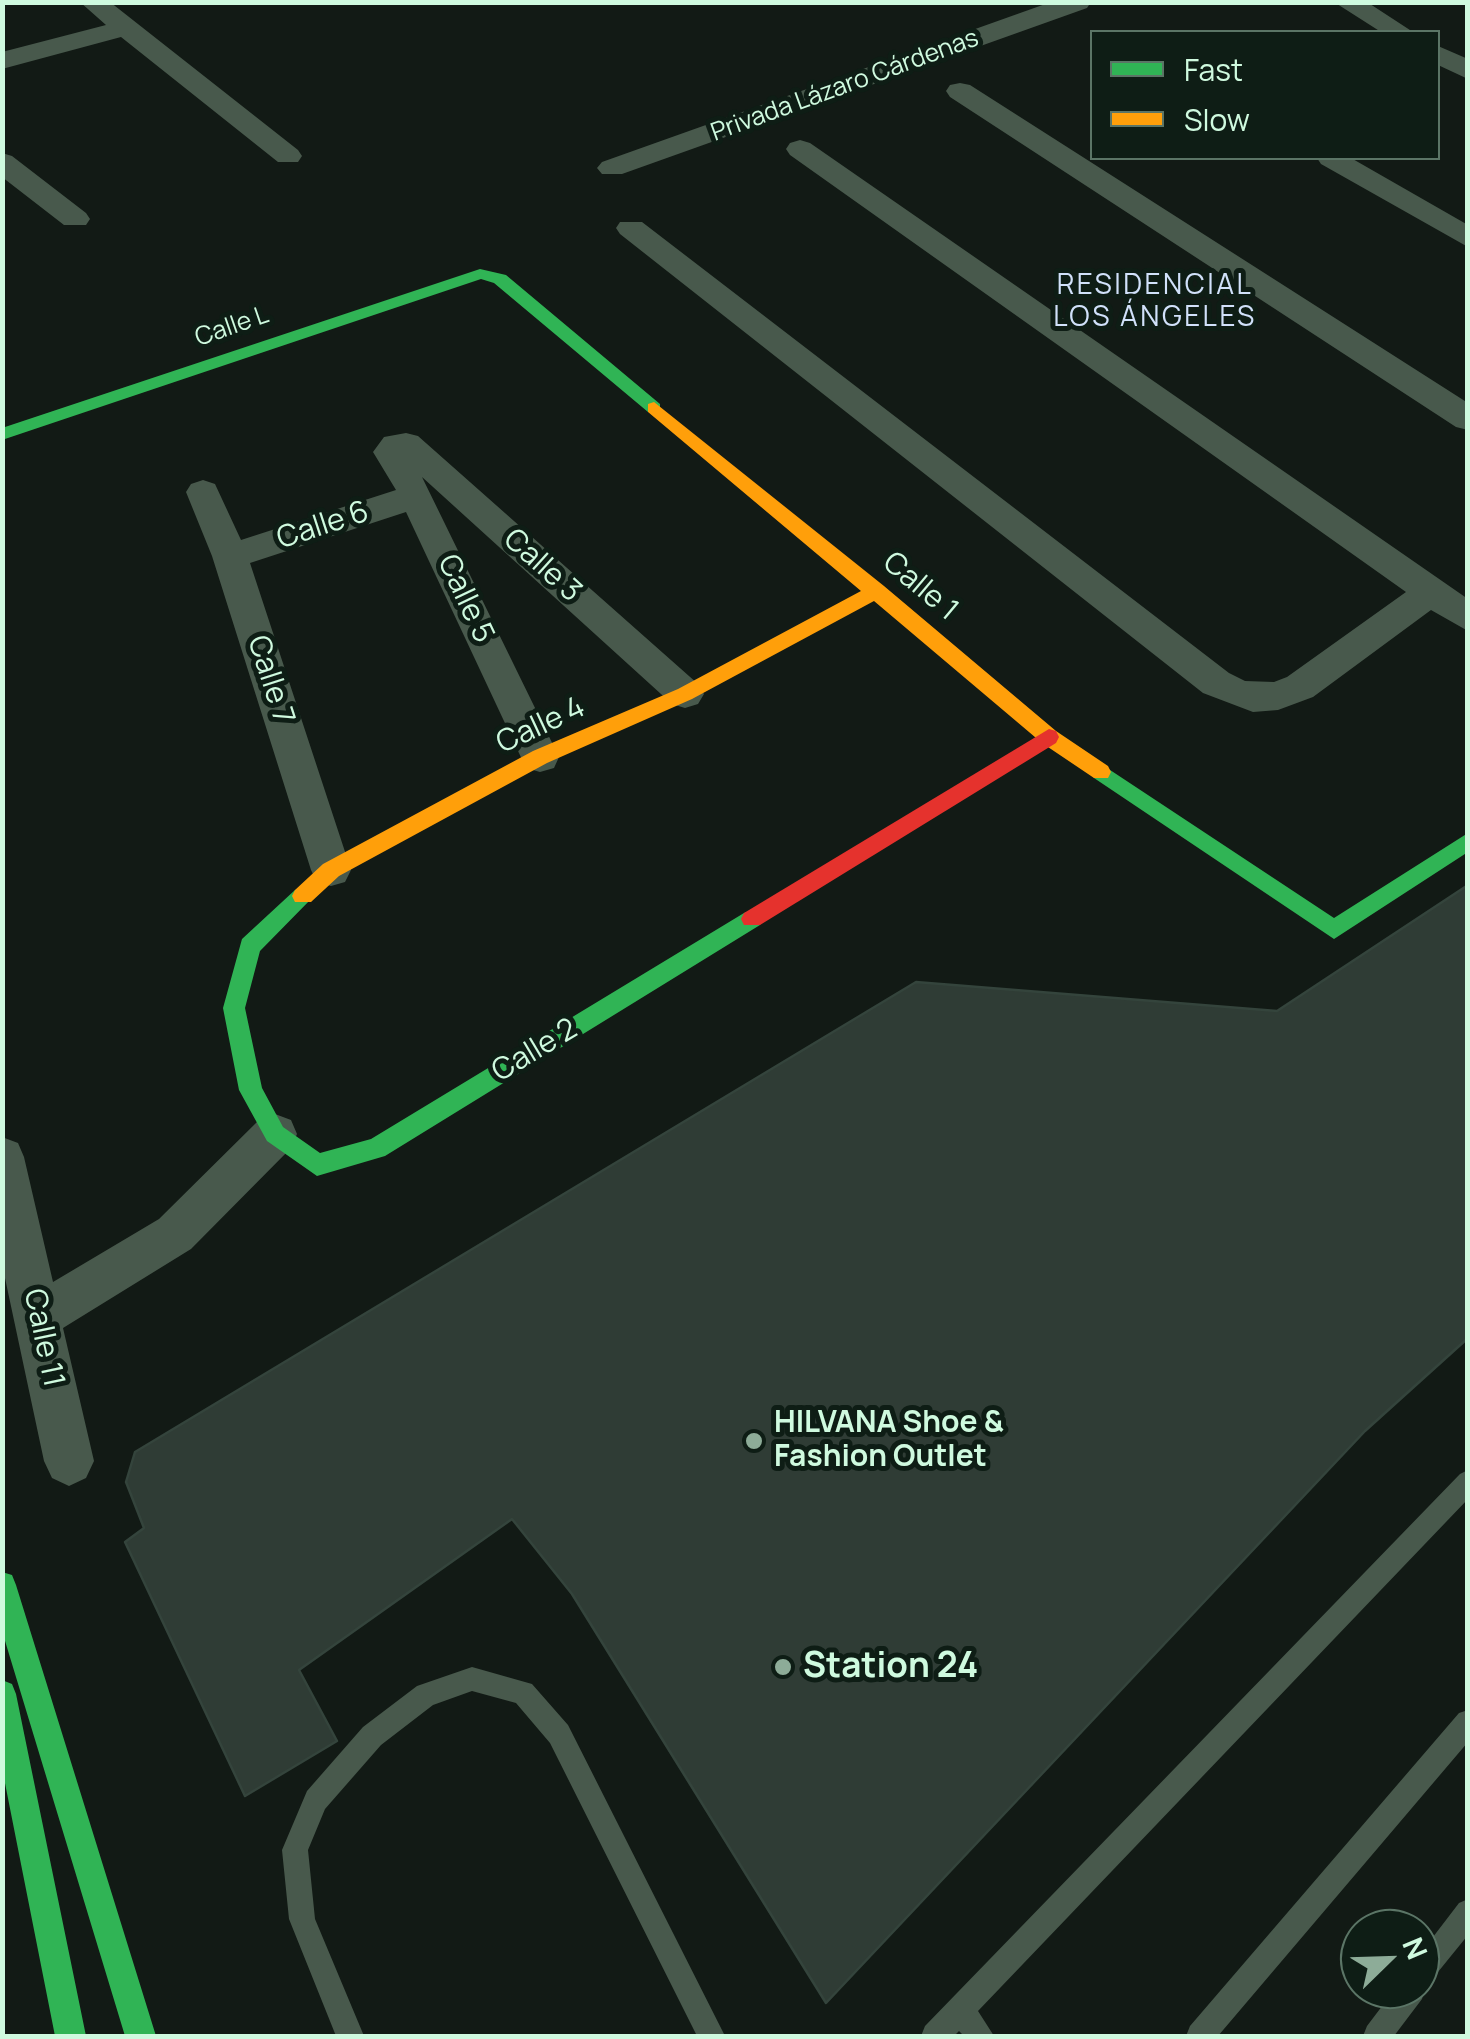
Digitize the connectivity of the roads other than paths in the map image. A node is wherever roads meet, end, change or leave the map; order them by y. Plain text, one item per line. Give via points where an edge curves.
1 (93, 2) edge
2 (1078, 2) edge
3 (1347, 2) edge
4 (126, 28) junction
5 (1396, 30) edge
6 (1440, 55) edge
7 (2, 61) edge
8 (1468, 71) edge
9 (960, 91) dead end
10 (800, 149) dead end
11 (288, 156) dead end
12 (1334, 160) edge
13 (2, 162) edge
14 (612, 168) dead end
15 (75, 219) dead end
16 (632, 228) dead end
17 (1468, 238) edge
18 (480, 274) joint
19 (1468, 418) edge
20 (2, 434) edge
21 (396, 444) joint
22 (202, 492) dead end
23 (416, 496) junction
24 (230, 556) junction
25 (878, 591) junction
26 (1430, 593) junction
27 (1468, 618) edge
28 (685, 694) junction
29 (1049, 737) junction
30 (540, 757) junction
31 (1468, 842) edge
32 (332, 870) junction
33 (275, 1134) junction
34 (2, 1158) edge
35 (38, 1317) junction
36 (69, 1461) dead end
37 (1468, 1482) edge
38 (2, 1585) edge
39 (2, 1694) edge
40 (1468, 1722) edge
41 (1468, 1912) edge
42 (1440, 1950) edge
43 (1397, 2009) edge
44 (961, 2010) junction
45 (70, 2036) edge
46 (141, 2036) edge
47 (350, 2036) edge
48 (712, 2036) edge
49 (935, 2036) edge
50 (980, 2036) edge
51 (1200, 2036) edge
52 (1377, 2036) edge

1 - 4 street
2 - 14 street, Privada Lázaro Cárdenas
3 - 5 street
4 - 7 street
4 - 11 street
6 - 8 street
9 - 19 street
10 - 26 street
12 - 17 street
13 - 15 street
16 - 26 street via 1232,692 1253,698 1300,687
18 - 20 main road, Calle L
18 - 25 main road, Calle 1 via 500,279
21 - 23 street, Calle 5 via 390,452
21 - 28 street, Calle 3 via 406,444
22 - 24 street, Calle 7
23 - 24 street, Calle 6
23 - 30 street, Calle 5
24 - 32 street, Calle 7
25 - 28 main road, Calle 4
25 - 29 main road, Calle 1
26 - 27 street
28 - 30 main road, Calle 4
29 - 31 main road, Calle 1 via 1334,930
29 - 33 main road, Calle 2 via 377,1148 317,1166
30 - 32 main road, Calle 4
32 - 33 main road, Calle 4 via 250,946 234,1008 251,1090
33 - 35 street via 175,1234
34 - 35 street, Calle 11
35 - 36 street, Calle 11
37 - 44 lane
38 - 46 main road
39 - 45 main road
40 - 51 lane
41 - 42 lane
43 - 52 lane
44 - 49 lane
44 - 50 lane
47 - 48 lane via 302,1919 295,1850 316,1800 372,1736 426,1696 472,1680 523,1693 560,1734

